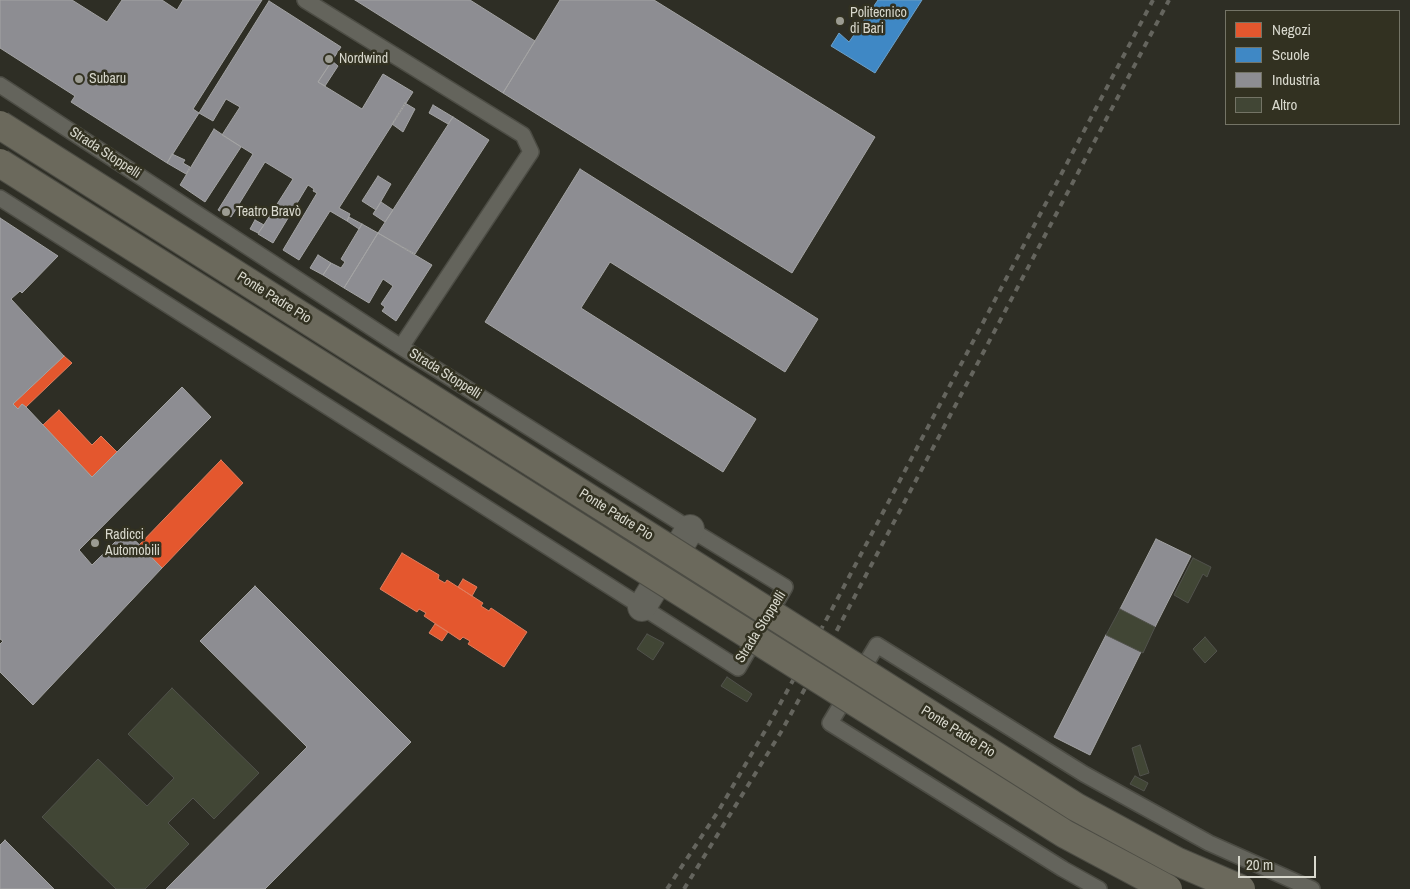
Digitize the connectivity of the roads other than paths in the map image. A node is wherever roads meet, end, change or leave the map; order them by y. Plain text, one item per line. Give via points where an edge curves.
1 (305, 0) edge
2 (0, 85) edge
3 (0, 124) edge
4 (0, 163) edge
5 (0, 198) edge
6 (402, 347) junction
7 (690, 529) junction
8 (642, 607) junction
9 (1099, 889) edge
10 (1168, 889) edge
11 (1241, 889) edge
12 (1312, 889) edge

1 - 6 lane via 523,135 531,152
2 - 6 lane, Strada Stoppelli
3 - 11 main road, Ponte Padre Pio, bridge via 1076,807 1176,861
4 - 10 main road, bridge via 1065,834
5 - 8 lane, Strada Stoppelli
6 - 7 lane, Strada Stoppelli
7 - 8 street
7 - 8 lane, Strada Stoppelli via 785,587 738,668
9 - 12 lane via 830,723 877,645 1093,778 1209,843

